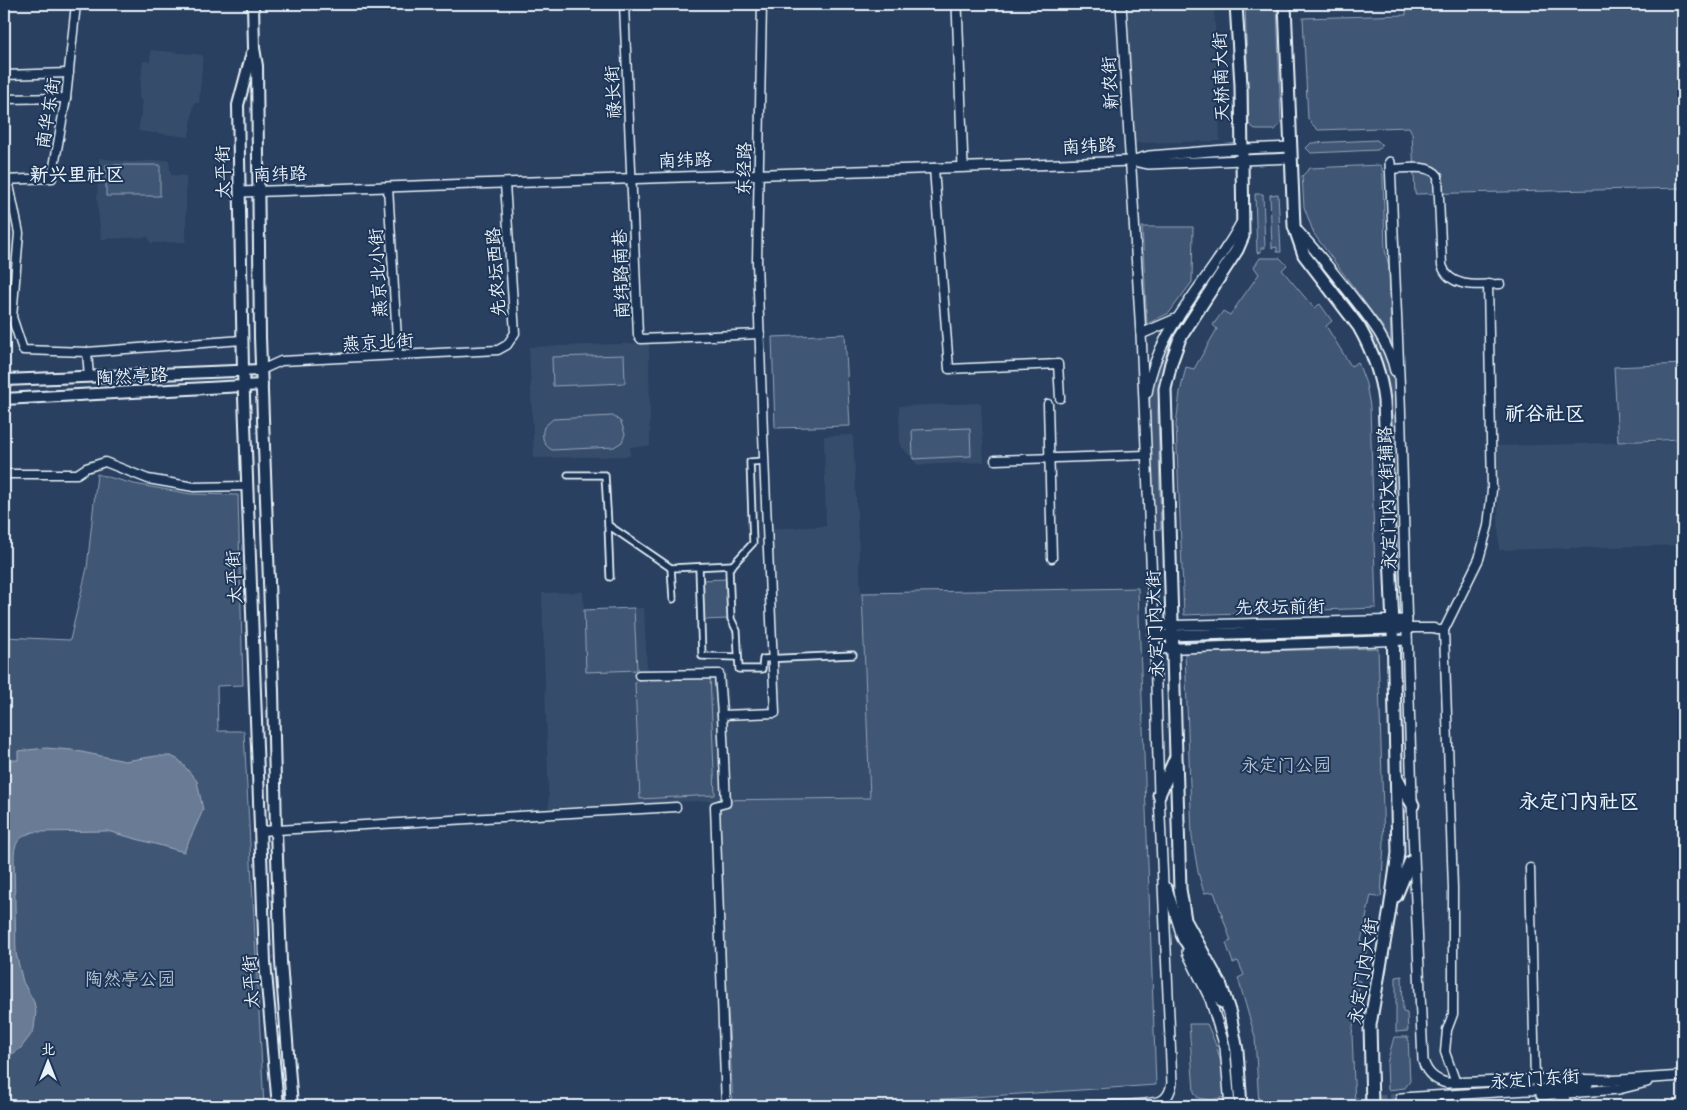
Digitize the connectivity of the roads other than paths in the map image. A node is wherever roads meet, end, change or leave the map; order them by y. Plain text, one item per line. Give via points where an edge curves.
1 (76, 4) edge
2 (253, 4) edge
3 (624, 4) edge
4 (762, 4) edge
5 (957, 4) edge
6 (1121, 4) edge
7 (1236, 4) edge
8 (1285, 4) edge
9 (254, 48) junction
10 (69, 73) junction
11 (4, 74) edge
12 (66, 98) junction
13 (4, 99) edge
14 (1291, 152) junction
15 (1242, 154) junction
16 (1130, 161) junction
17 (1390, 166) joint
18 (934, 168) junction
19 (963, 168) junction
20 (758, 174) junction
21 (632, 178) junction
22 (6, 180) edge
23 (505, 184) junction
24 (388, 187) junction
25 (258, 191) junction
26 (240, 192) junction
27 (1294, 226) junction
28 (1220, 267) junction
29 (1488, 284) junction
30 (1500, 284) dead end
31 (8, 318) edge
32 (1178, 318) junction
33 (760, 334) junction
34 (1141, 334) junction
35 (242, 340) junction
36 (498, 350) joint
37 (87, 352) junction
38 (398, 356) junction
39 (243, 370) junction
40 (261, 370) junction
41 (89, 377) junction
42 (4, 380) edge
43 (243, 386) junction
44 (262, 386) junction
45 (1060, 398) dead end
46 (1400, 398) junction
47 (4, 399) edge
48 (1048, 404) dead end
49 (1145, 413) junction
50 (1146, 455) junction
51 (1050, 459) junction
52 (995, 460) dead end
53 (764, 461) junction
54 (4, 474) edge
55 (568, 476) dead end
56 (246, 486) junction
57 (608, 526) junction
58 (1052, 558) dead end
59 (733, 565) junction
60 (699, 567) junction
61 (671, 568) junction
62 (610, 577) dead end
63 (673, 599) dead end
64 (1440, 630) junction
65 (1393, 631) junction
66 (1407, 631) junction
67 (1173, 637) junction
68 (1154, 638) junction
69 (853, 655) dead end
70 (738, 657) junction
71 (773, 658) junction
72 (639, 676) dead end
73 (722, 715) junction
74 (1177, 756) junction
75 (1396, 777) junction
76 (1159, 795) junction
77 (1414, 805) junction
78 (676, 807) dead end
79 (276, 830) junction
80 (260, 831) junction
81 (1413, 833) junction
82 (1410, 862) joint
83 (1530, 868) dead end
84 (1164, 876) junction
85 (1390, 909) junction
86 (1182, 935) junction
87 (1230, 1014) junction
88 (1669, 1076) junction
89 (1683, 1076) edge
90 (1535, 1080) junction
91 (1610, 1080) junction
92 (1456, 1083) junction
93 (1581, 1093) junction
94 (1561, 1104) edge
95 (278, 1106) edge
96 (292, 1106) edge
97 (726, 1106) edge
98 (1098, 1106) edge
99 (1230, 1106) edge
100 (1241, 1106) edge
101 (1372, 1106) edge
102 (1549, 1106) edge

1 - 10 street, 南华东街
2 - 9 main road, 太平街
3 - 21 street, 禄长街
4 - 20 street, 东经路
5 - 19 street
6 - 16 street, 新农街
7 - 15 main road, 天桥南大街
8 - 14 main road
9 - 25 main road, 太平街
9 - 26 main road, 太平街 via 238,104
10 - 11 street
10 - 12 street, 南华东街
12 - 13 street
12 - 22 street, 南华东街 via 52,178
14 - 15 street, 南纬路
14 - 27 main road, 永定门内大街
15 - 16 street, 南纬路 via 1149,156
15 - 28 main road, 永定门内大街 via 1243,236 1237,250
16 - 19 street, 南纬路
16 - 34 street
17 - 29 street via 1434,171 1439,179 1443,269 1456,282
17 - 46 street, 永定门内大街辅路
18 - 19 street, 南纬路
18 - 20 street, 南纬路
18 - 45 street via 949,369 1058,364
20 - 21 street, 南纬路
20 - 33 street, 东经路
21 - 23 street, 南纬路
21 - 33 street, 南纬路南巷 via 638,334 642,339
22 - 31 street via 19,233
23 - 24 street, 南纬路
23 - 36 street, 先农坛西路 via 515,333 507,345
24 - 25 street, 南纬路
24 - 38 street, 燕京北小街
25 - 26 street, 南纬路
25 - 40 main road, 太平街
26 - 35 main road, 太平街
27 - 46 street via 1382,336 1392,360
27 - 65 main road, 永定门内大街 via 1304,255 1366,338 1382,384
28 - 32 street via 1198,288
28 - 67 main road, 永定门内大街 via 1208,295 1180,338 1165,389
29 - 30 street
29 - 64 street via 1491,506 1479,559
31 - 37 street via 23,350
32 - 34 street
32 - 49 street via 1155,362
33 - 53 street, 东经路
34 - 49 street
35 - 37 street
35 - 39 main road, 太平街
36 - 38 street, 燕京北街
37 - 41 street
38 - 40 street, 燕京北街 via 281,361
39 - 40 main road, 陶然亭路
39 - 41 main road, 陶然亭路
39 - 43 main road, 太平街
40 - 44 main road, 太平街
41 - 42 main road, 陶然亭路
43 - 44 main road, 陶然亭路
43 - 47 main road, 陶然亭路
43 - 56 main road, 太平街
44 - 79 main road, 太平街
46 - 66 street, 永定门内大街辅路
48 - 51 street
49 - 50 street
50 - 51 street
50 - 68 street
51 - 52 street
51 - 58 street
53 - 59 street via 750,462 753,542
53 - 71 street, 东经路
54 - 56 street via 77,474 105,462 148,479 194,487
55 - 57 street via 605,475
56 - 80 main road, 太平街
57 - 61 street
57 - 62 street
59 - 60 street
59 - 70 street via 729,569
60 - 61 street
60 - 70 street via 702,656
61 - 63 street
64 - 66 street
64 - 92 street via 1453,888 1453,1014 1447,1030 1445,1052
65 - 66 main road, 先农坛前街
65 - 67 main road, 先农坛前街
65 - 75 main road, 永定门内大街
66 - 77 street, 永定门内大街辅路
67 - 68 main road, 先农坛前街
67 - 74 main road, 永定门内大街
68 - 76 street
69 - 71 street
70 - 71 street via 739,669 762,669 763,659
71 - 73 street, 东经路 via 775,713
72 - 73 street via 719,674
73 - 97 street via 726,803 715,806
74 - 76 main road
74 - 87 main road, 永定门内大街 via 1180,889 1185,920 1222,986
75 - 77 main road
75 - 85 main road, 永定门内大街 via 1398,853
76 - 84 street
77 - 81 street, 永定门内大街辅路
78 - 79 street
79 - 80 street
79 - 96 main road, 太平街 via 281,962
80 - 95 main road, 太平街 via 265,962
81 - 82 street
81 - 92 street via 1423,1061 1435,1079
82 - 85 main road
83 - 90 street
84 - 86 street
84 - 98 street via 1171,1088 1169,1094 1152,1103
85 - 101 main road, 永定门内大街 via 1370,1025
86 - 87 main road
86 - 99 street via 1210,999 1225,1047
87 - 100 main road, 永定门内大街 via 1237,1050
88 - 89 street, 永定门东街
88 - 91 street, 永定门东街
88 - 93 street, 永定门东街 via 1619,1089
90 - 91 street
90 - 92 street
91 - 93 street, 永定门东街 via 1401,1101
93 - 94 street
94 - 102 street

